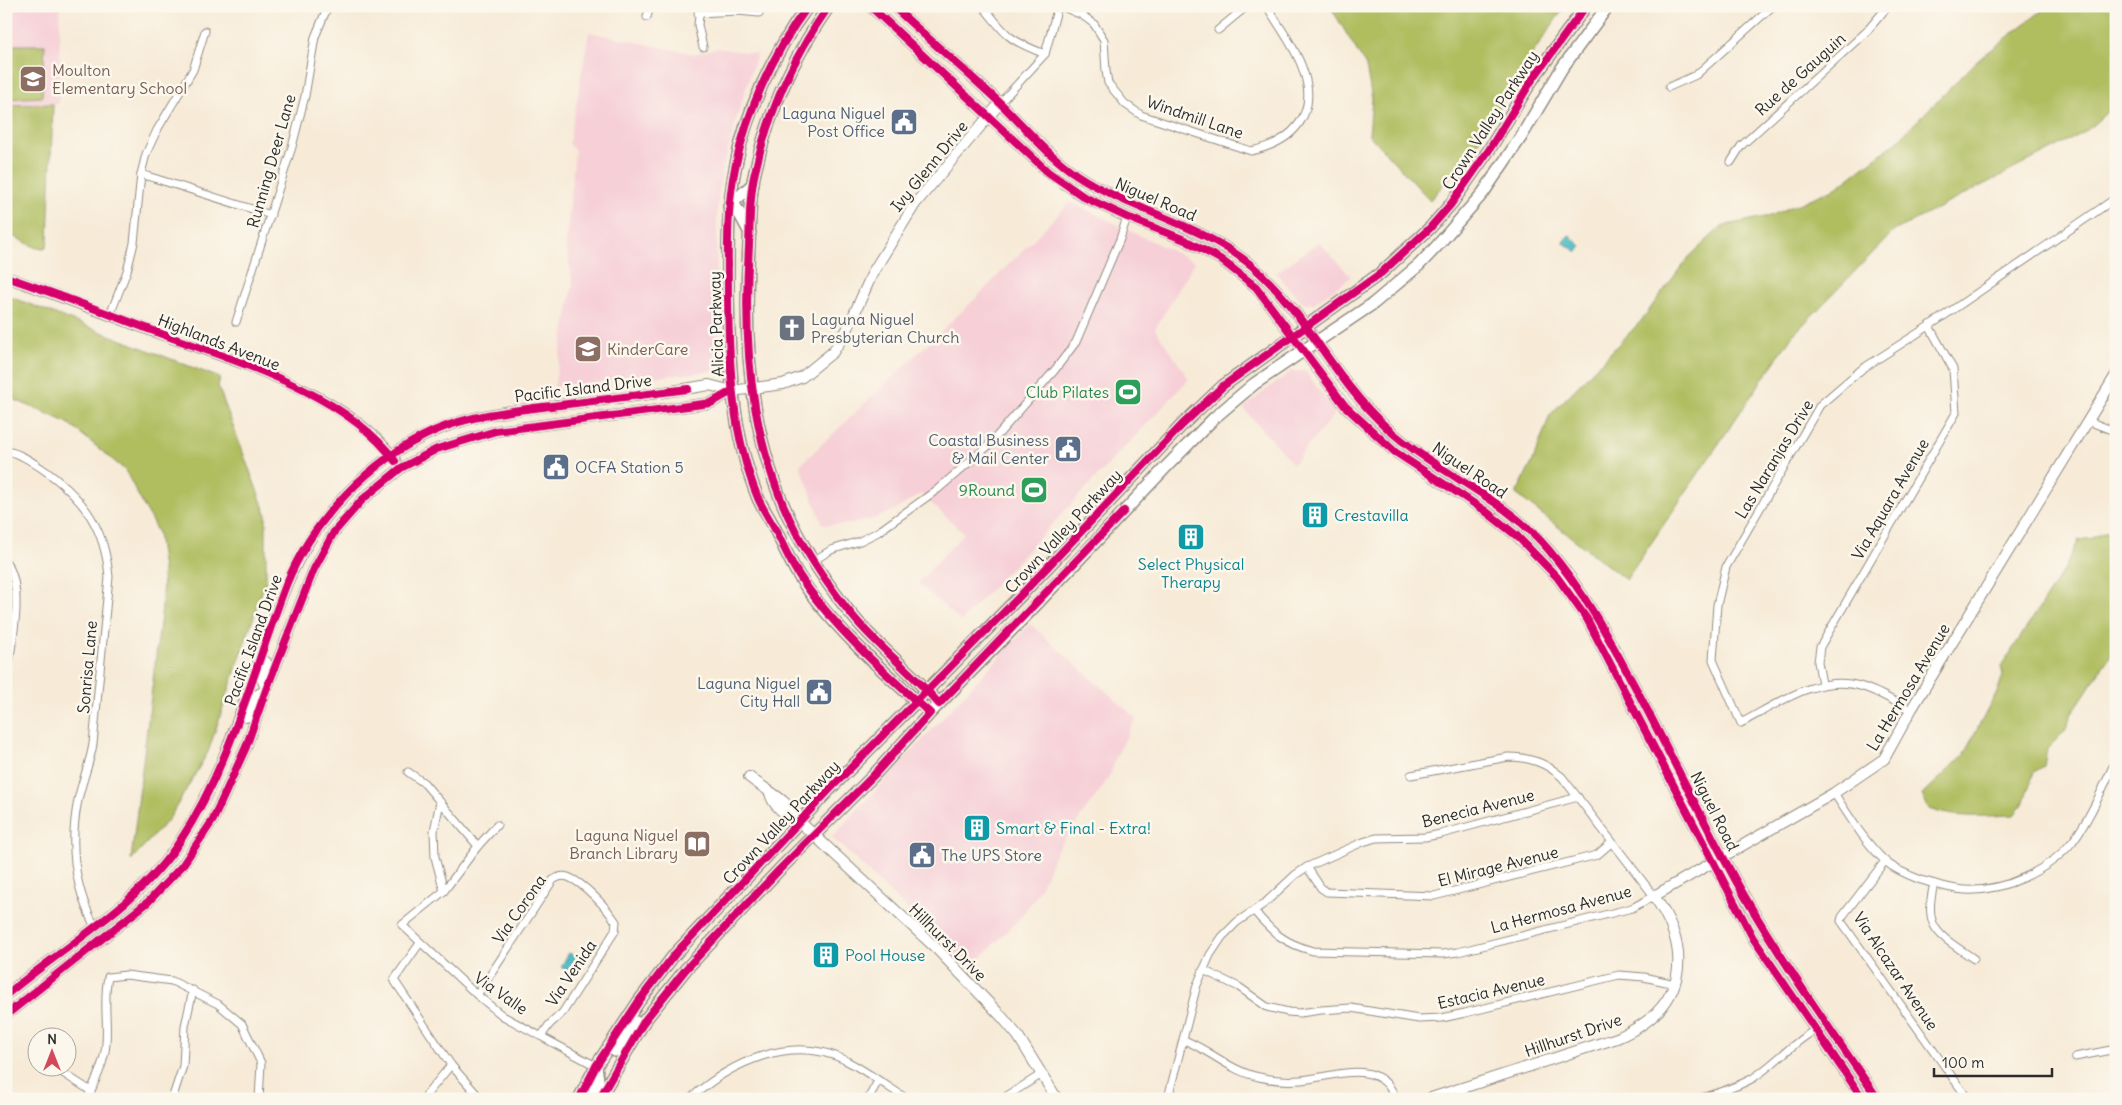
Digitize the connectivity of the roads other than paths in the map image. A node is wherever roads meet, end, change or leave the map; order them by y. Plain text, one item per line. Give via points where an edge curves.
1 (328, 6) edge
2 (650, 6) edge
3 (808, 6) edge
4 (829, 6) edge
5 (870, 6) edge
6 (893, 6) edge
7 (983, 6) edge
8 (1060, 6) edge
9 (1247, 6) edge
10 (1267, 6) edge
11 (1586, 6) edge
12 (1608, 6) edge
13 (1773, 6) edge
14 (1888, 6) edge
15 (699, 9) edge
16 (759, 13) dead end
17 (647, 17) dead end
18 (1218, 30) dead end
19 (206, 31) dead end
20 (703, 47) dead end
21 (1045, 54) junction
22 (1669, 87) dead end
23 (1000, 103) junction
24 (989, 116) junction
25 (1731, 162) dead end
26 (141, 174) junction
27 (753, 184) junction
28 (1104, 192) junction
29 (2116, 198) edge
30 (731, 202) junction
31 (1154, 214) junction
32 (271, 215) junction
33 (1127, 217) junction
34 (750, 233) junction
35 (6, 277) edge
36 (110, 315) junction
37 (236, 322) dead end
38 (1929, 326) junction
39 (1307, 327) junction
40 (1294, 336) junction
41 (1317, 341) junction
42 (1304, 350) junction
43 (2116, 375) edge
44 (752, 389) junction
45 (732, 391) junction
46 (2088, 420) junction
47 (2116, 435) edge
48 (6, 451) edge
49 (392, 456) junction
50 (401, 468) junction
51 (1450, 474) junction
52 (1444, 485) junction
53 (1112, 499) junction
54 (1124, 511) junction
55 (812, 561) junction
56 (6, 562) edge
57 (796, 571) junction
58 (279, 609) junction
59 (6, 679) edge
60 (1822, 684) junction
61 (266, 690) junction
62 (927, 690) junction
63 (916, 701) junction
64 (939, 704) junction
65 (1911, 710) junction
66 (930, 713) junction
67 (233, 732) junction
68 (2116, 760) edge
69 (408, 772) dead end
70 (1410, 775) dead end
71 (749, 777) dead end
72 (1834, 793) junction
73 (1578, 797) junction
74 (440, 802) junction
75 (800, 822) junction
76 (497, 825) dead end
77 (815, 836) junction
78 (1612, 842) junction
79 (478, 846) junction
80 (1722, 856) junction
81 (1884, 861) junction
82 (1712, 862) junction
83 (1307, 867) junction
84 (1934, 884) junction
85 (444, 891) junction
86 (1654, 896) junction
87 (1254, 911) junction
88 (122, 922) junction
89 (616, 922) joint
90 (95, 927) junction
91 (420, 943) junction
92 (87, 952) junction
93 (1974, 959) dead end
94 (1203, 970) junction
95 (1798, 982) junction
96 (1675, 984) junction
97 (192, 990) junction
98 (6, 995) edge
99 (476, 995) junction
100 (6, 1015) edge
101 (645, 1020) junction
102 (1815, 1030) junction
103 (542, 1035) junction
104 (1184, 1040) junction
105 (2116, 1049) edge
106 (2075, 1057) dead end
107 (451, 1064) junction
108 (596, 1066) junction
109 (1858, 1069) junction
110 (1042, 1074) junction
111 (70, 1078) edge
112 (878, 1081) junction
113 (91, 1091) junction
114 (1169, 1094) dead end
115 (87, 1099) edge
116 (172, 1099) edge
117 (259, 1099) edge
118 (422, 1099) edge
119 (481, 1099) edge
120 (579, 1099) edge
121 (589, 1099) edge
122 (599, 1099) edge
123 (690, 1099) edge
124 (868, 1099) edge
125 (907, 1099) edge
126 (1002, 1099) edge
127 (1057, 1099) edge
128 (1396, 1099) edge
129 (1428, 1099) edge
130 (1698, 1099) edge
131 (1863, 1099) edge
132 (1878, 1099) edge
133 (1968, 1099) edge

1 - 32 street, Running Deer Lane via 315,37 301,115
2 - 17 street
3 - 30 main road, Alicia Parkway via 768,71 754,105 735,168
4 - 27 main road, Alicia Parkway via 786,80
5 - 24 main road, Niguel Road
6 - 23 main road, Niguel Road
7 - 21 street via 1004,34
8 - 10 street, Windmill Lane via 1082,14 1094,24 1104,40 1108,84 1125,104 1141,115 1251,151 1282,140 1293,131 1303,115 1307,99 1303,70
8 - 21 street, Ivy Glenn Drive
9 - 18 street
11 - 39 main road, Crown Valley Parkway via 1532,80 1489,150 1430,228 1381,273
12 - 41 main road, Crown Valley Parkway via 1562,68 1483,193 1399,283
13 - 22 street via 1696,75
14 - 25 street, Rue de Gauguin via 1867,31 1741,146
15 - 16 street
15 - 20 street via 699,36
19 - 26 street via 193,70 157,130
21 - 23 street, Ivy Glenn Drive
23 - 24 main road, Ivy Glenn Drive
23 - 28 main road, Niguel Road via 1046,151
24 - 33 main road, Niguel Road via 1048,172 1084,197
24 - 44 main road, Ivy Glenn Drive via 915,204 873,272 847,330 833,352 802,377
26 - 32 street
26 - 36 street via 134,243
27 - 30 main road
27 - 34 main road, Alicia Parkway
28 - 31 main road, Niguel Road
28 - 33 main road
29 - 38 street, Las Naranjas Drive
30 - 34 main road
30 - 45 main road, Alicia Parkway via 729,332
31 - 33 main road
31 - 39 main road, Niguel Road via 1210,237 1232,251 1271,282
32 - 37 street, Running Deer Lane
33 - 40 main road, Niguel Road via 1185,240 1220,259 1256,287
33 - 55 street via 1076,342 989,445 938,489 878,532
34 - 44 main road, Alicia Parkway via 749,372
35 - 36 main road, Highlands Avenue
36 - 49 main road, Highlands Avenue via 298,387 367,429
38 - 60 street, Via Aquara Avenue via 1953,369 1956,413 1820,647 1818,662
38 - 60 street, Las Naranjas Drive via 1862,369 1820,405 1726,567 1716,605 1713,660 1741,723 1793,695
39 - 40 main road, Crown Valley Parkway
39 - 41 main road, Niguel Road
40 - 42 main road, Niguel Road
40 - 53 main road, Crown Valley Parkway via 1200,406
41 - 42 main road, Crown Valley Parkway
41 - 51 main road, Niguel Road via 1361,402 1388,429
42 - 52 main road, Niguel Road via 1345,406 1373,434
42 - 54 main road, Crown Valley Parkway via 1254,384 1214,418
43 - 46 main road, La Hermosa Avenue
44 - 45 main road, Ivy Glenn Drive
44 - 55 main road, Alicia Parkway via 766,460 793,526
45 - 49 main road, Pacific Island Drive via 709,385 494,413 435,431
45 - 50 main road, Pacific Island Drive via 711,403 496,431 437,449
45 - 57 main road, Alicia Parkway via 735,415 758,498
46 - 47 street via 2114,431
46 - 65 main road, La Hermosa Avenue
48 - 90 street, Sonrisa Lane via 32,462 79,499 92,518 107,561 107,595 93,744 78,800 73,844 74,872 82,900
49 - 50 main road, Highlands Avenue
49 - 58 main road, Pacific Island Drive via 360,480 329,513 287,583
50 - 61 main road, Pacific Island Drive via 363,499 334,532 300,601
51 - 52 main road
51 - 80 main road, Niguel Road via 1483,492 1509,513 1544,544 1572,577 1599,618
52 - 82 main road, Niguel Road via 1505,526 1541,559 1587,619
53 - 54 main road
53 - 62 main road, Crown Valley Parkway
54 - 64 main road, Crown Valley Parkway
55 - 57 main road
55 - 62 main road, Alicia Parkway via 867,632
56 - 59 street via 14,575 16,603
57 - 63 main road, Alicia Parkway via 819,603
58 - 61 main road via 280,623 262,674
58 - 67 main road, Pacific Island Drive
60 - 65 street via 1862,686
61 - 67 main road via 254,697 242,727
61 - 88 main road, Pacific Island Drive via 246,747 213,820 182,866 148,902
62 - 63 main road, Crown Valley Parkway
62 - 64 main road, Alicia Parkway
63 - 66 main road, Alicia Parkway
63 - 75 main road, Crown Valley Parkway
64 - 66 main road, Crown Valley Parkway
65 - 72 main road, La Hermosa Avenue via 1884,759
66 - 77 main road, Crown Valley Parkway
67 - 90 main road, Pacific Island Drive via 207,798 179,844 142,887
68 - 84 street via 2072,842 2048,863 2021,878 1991,888 1966,890
69 - 74 street via 424,783
70 - 73 street via 1508,756 1522,757 1552,768
71 - 75 main road, Hillhurst Drive via 770,793 772,801 789,817
72 - 80 main road, La Hermosa Avenue
72 - 81 street
73 - 78 street
73 - 83 street, Benecia Avenue via 1442,834 1376,838
74 - 79 street
74 - 85 street via 434,831 435,857
75 - 77 main road, Hillhurst Drive
75 - 108 main road, Crown Valley Parkway via 675,954
76 - 79 street
77 - 101 main road, Crown Valley Parkway via 686,969
77 - 110 main road, Hillhurst Drive via 937,950 1002,1017
78 - 83 street, El Mirage Avenue via 1597,855 1434,896 1327,892
78 - 86 street
79 - 85 street
80 - 82 main road, La Hermosa Avenue
80 - 95 main road, Niguel Road
81 - 84 street via 1909,876
81 - 133 street, Via Alcazar Avenue via 1841,921
82 - 86 main road, La Hermosa Avenue
82 - 102 main road, Niguel Road via 1753,938
83 - 87 street, Benecia Avenue via 1294,874
84 - 93 street via 1930,920 1939,934
85 - 91 street, Via Valle via 402,926
86 - 87 street, La Hermosa Avenue via 1632,908 1443,954 1312,951 1281,939
86 - 96 main road, Hillhurst Drive via 1672,926 1678,944
87 - 94 street, Benecia Avenue via 1222,937
88 - 90 main road
88 - 92 main road, Pacific Island Drive
89 - 99 street, Via Corona via 588,891 567,876 560,876 553,880
89 - 103 street, Via Venida via 615,931 563,1012
90 - 92 main road
90 - 98 main road, Pacific Island Drive
91 - 99 street, Via Valle
91 - 107 street via 394,980
92 - 100 main road, Pacific Island Drive
94 - 96 street, Estacia Avenue via 1239,987 1267,1007 1282,1011 1300,1013 1351,1008 1419,1019 1465,1013 1619,975
94 - 104 street, Benecia Avenue
95 - 102 main road via 1797,991 1814,1017
95 - 109 main road, Niguel Road
96 - 129 main road, Hillhurst Drive via 1657,1013 1635,1030
97 - 113 street via 172,981 150,977 108,977 104,993 104,1058
97 - 116 street via 182,1066
97 - 117 street via 218,1004 242,1024 261,1063
99 - 103 street, Via Valle via 503,1016
101 - 108 main road via 635,1022 612,1055
101 - 122 main road, Crown Valley Parkway
102 - 109 main road via 1824,1032 1848,1064
102 - 130 street via 1750,1080
102 - 131 main road, Niguel Road
103 - 108 street, Via Valle
104 - 114 street, Benecia Avenue
104 - 128 street via 1239,1072 1258,1077 1300,1080 1356,1072 1372,1073 1386,1083
105 - 106 street
107 - 118 street
107 - 119 street
108 - 120 main road, Crown Valley Parkway
108 - 121 main road via 598,1080
109 - 132 main road, Niguel Road
110 - 126 street
110 - 127 main road, Hillhurst Drive
111 - 113 street
112 - 123 street via 844,1060 826,1054 804,1049 783,1050 763,1055 732,1070
112 - 124 street
112 - 125 street
113 - 115 street

